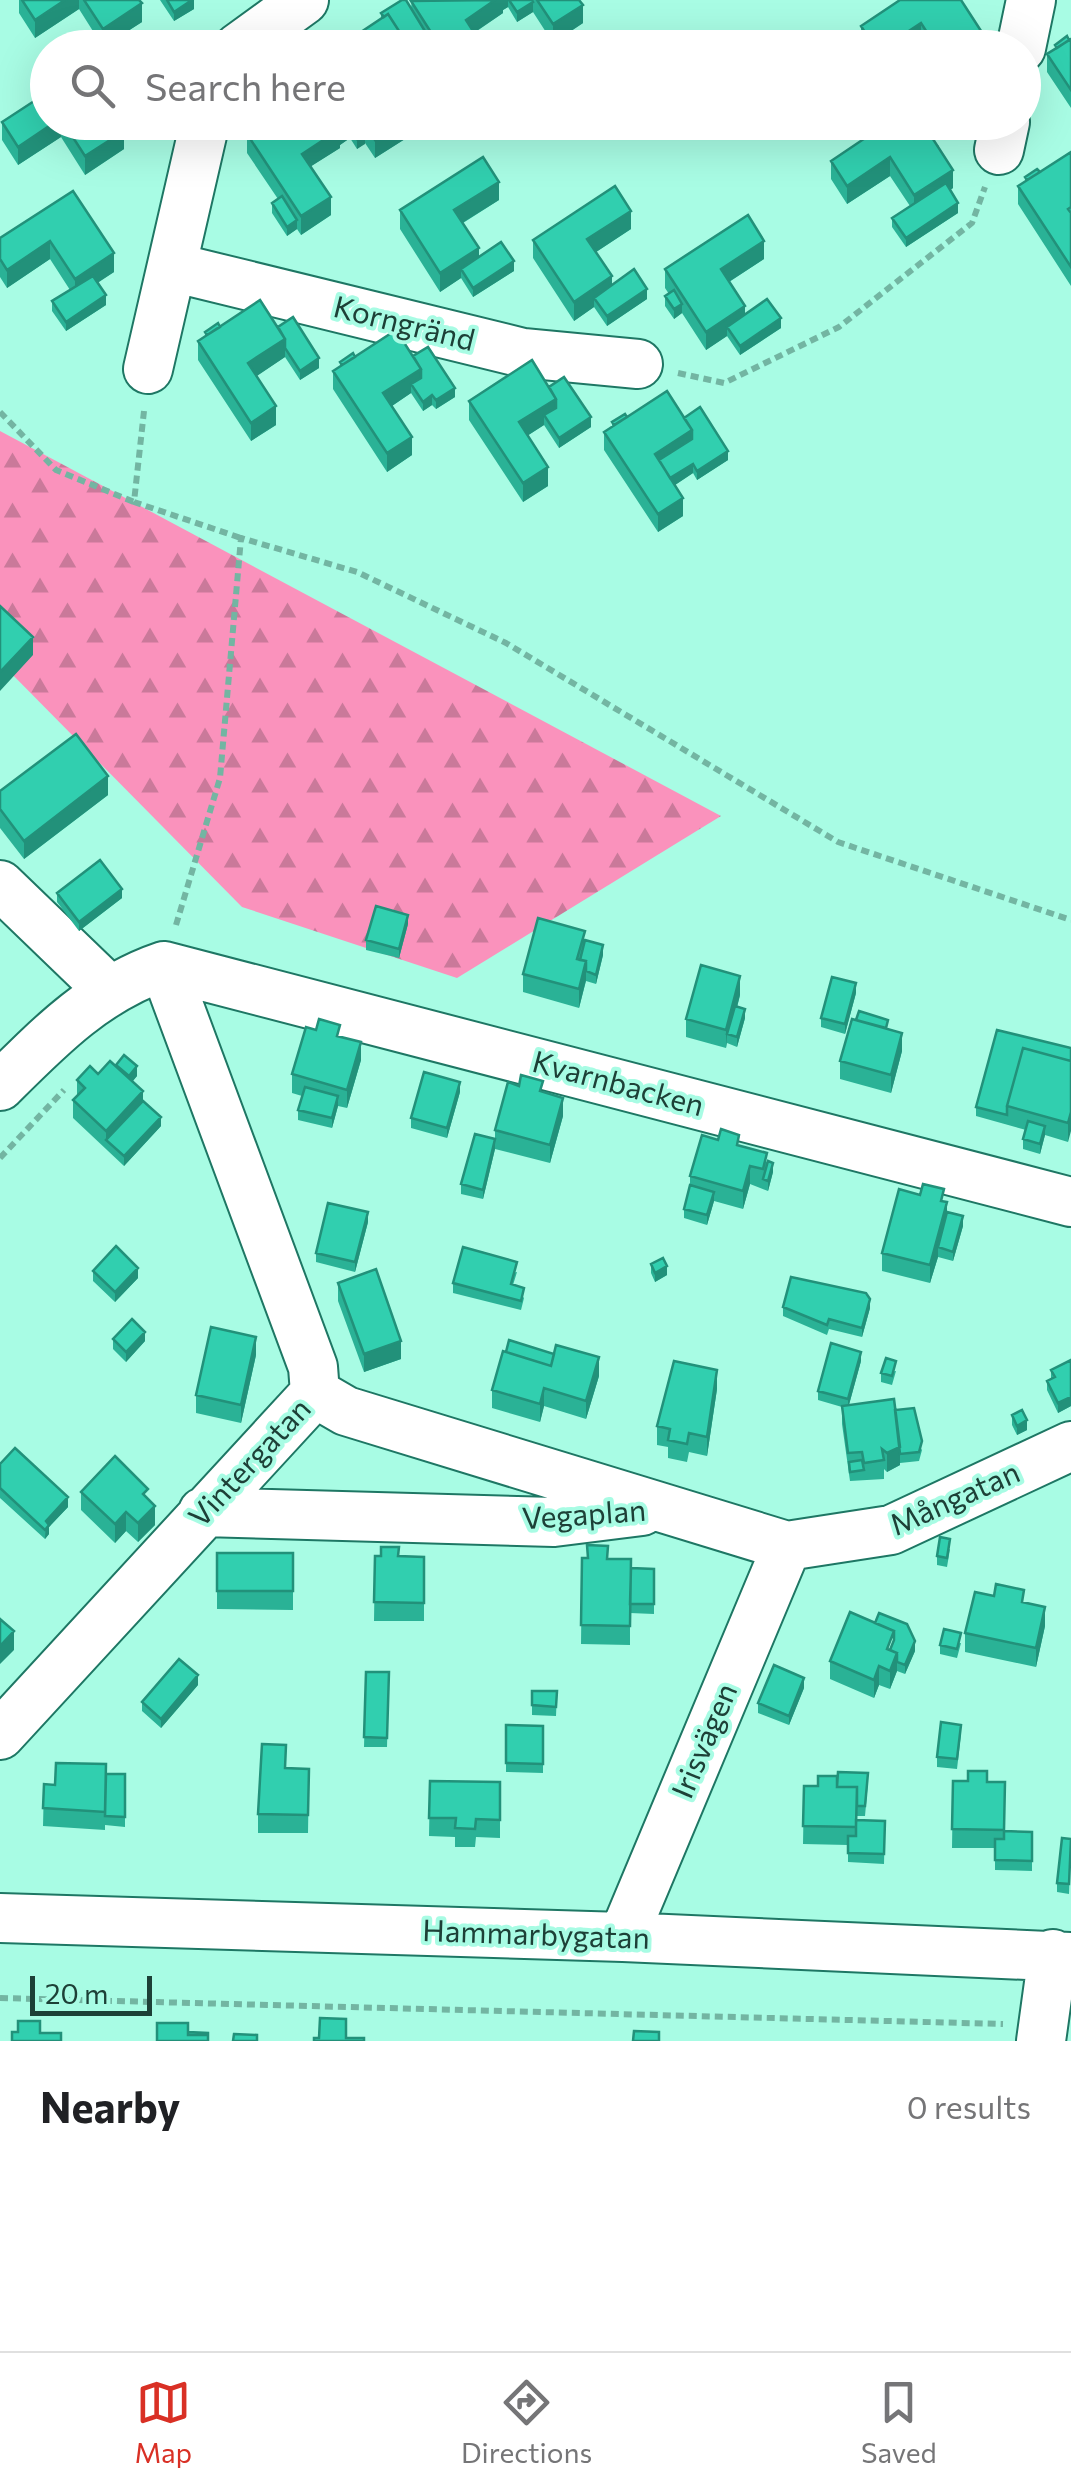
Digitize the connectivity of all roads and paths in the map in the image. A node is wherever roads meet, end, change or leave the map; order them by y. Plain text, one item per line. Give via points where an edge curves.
1 (304, 0) edge
2 (1031, 0) edge
3 (263, 30) edge
4 (1025, 30) edge
5 (201, 140) edge
6 (1001, 140) edge
7 (172, 267) junction
8 (638, 364) joint
9 (148, 369) joint
10 (0, 412) edge
11 (134, 502) junction
12 (241, 538) junction
13 (0, 884) edge
14 (1071, 920) edge
15 (164, 966) junction
16 (109, 990) junction
17 (0, 1086) edge
18 (1071, 1202) edge
19 (315, 1393) junction
20 (1071, 1446) edge
21 (660, 1509) junction
22 (204, 1512) junction
23 (788, 1546) junction
24 (0, 1735) edge
25 (0, 1918) edge
26 (623, 1937) junction
27 (1062, 1956) edge
28 (0, 1998) edge
29 (1043, 2033) edge

1 - 3 street
2 - 4 street
5 - 7 street
6 - 8 path via 972,223 838,328 724,383
7 - 8 street, Korngränd via 523,353
7 - 9 street
9 - 11 path
10 - 11 path via 56,470
11 - 12 path
12 - 14 path via 358,572 506,642 838,842
12 - 15 path via 220,778
13 - 16 street
15 - 16 street
15 - 18 street, Kvarnbacken
15 - 19 street, Vintergatan via 313,1367
16 - 17 street
19 - 21 street, Vegaplan via 346,1411
19 - 22 street, Vintergatan
20 - 23 street, Mångatan via 891,1530
21 - 22 street, Vegaplan via 554,1522
21 - 23 street, Mångatan
22 - 24 street, Vintergatan
23 - 26 street, Irisvägen
25 - 26 street, Hammarbygatan
26 - 27 street, Hammarbygatan
27 - 29 street
28 - 29 path

